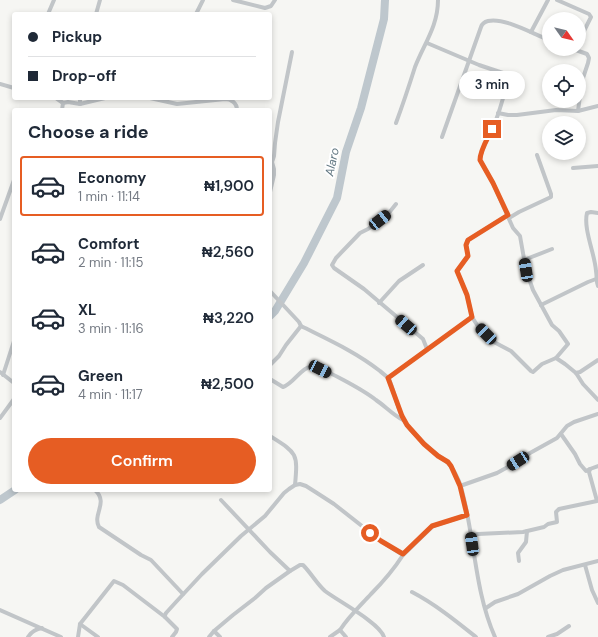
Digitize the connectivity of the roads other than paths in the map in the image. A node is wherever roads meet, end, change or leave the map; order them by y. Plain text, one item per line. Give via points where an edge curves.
1 (54, 0) edge
2 (100, 0) edge
3 (203, 0) edge
4 (233, 0) edge
5 (275, 0) edge
6 (438, 0) edge
7 (548, 0) edge
8 (557, 0) edge
9 (49, 12) edge
10 (97, 12) edge
11 (197, 12) edge
12 (584, 12) edge
13 (586, 13) edge
14 (586, 27) edge
15 (531, 32) junction
16 (542, 37) edge
17 (427, 43) junction
18 (292, 52) dead end
19 (586, 54) edge
20 (470, 60) junction
21 (0, 84) edge
22 (12, 87) edge
23 (59, 100) edge
24 (80, 100) edge
25 (97, 100) edge
26 (167, 100) edge
27 (215, 100) edge
28 (64, 103) junction
29 (80, 104) junction
30 (598, 106) edge
31 (63, 108) edge
32 (578, 111) junction
33 (498, 113) junction
34 (396, 123) dead end
35 (442, 137) dead end
36 (537, 155) dead end
37 (272, 160) edge
38 (272, 164) edge
39 (598, 166) edge
40 (574, 168) dead end
41 (272, 184) edge
42 (12, 186) edge
43 (396, 204) dead end
44 (598, 213) edge
45 (509, 217) junction
46 (0, 219) edge
47 (552, 249) dead end
48 (524, 260) junction
49 (423, 265) dead end
50 (596, 279) junction
51 (598, 286) edge
52 (272, 293) edge
53 (379, 302) junction
54 (542, 305) junction
55 (472, 317) junction
56 (301, 326) junction
57 (12, 346) edge
58 (427, 349) junction
59 (556, 358) junction
60 (598, 360) edge
61 (272, 363) edge
62 (2, 373) edge
63 (578, 373) junction
64 (388, 378) junction
65 (272, 380) edge
66 (12, 381) edge
67 (598, 400) edge
68 (12, 402) edge
69 (598, 414) edge
70 (0, 418) edge
71 (403, 420) junction
72 (561, 434) junction
73 (272, 437) edge
74 (598, 466) edge
75 (590, 469) junction
76 (295, 485) junction
77 (460, 486) junction
78 (97, 492) edge
79 (222, 500) dead end
80 (597, 500) edge
81 (467, 515) junction
82 (250, 529) junction
83 (527, 531) junction
84 (471, 536) junction
85 (403, 554) junction
86 (519, 561) dead end
87 (598, 561) edge
88 (585, 565) junction
89 (290, 571) junction
90 (412, 592) dead end
91 (183, 594) junction
92 (598, 603) edge
93 (486, 608) junction
94 (0, 610) edge
95 (354, 610) junction
96 (166, 616) junction
97 (80, 624) junction
98 (569, 626) dead end
99 (42, 628) junction
100 (340, 630) junction
101 (214, 631) junction
102 (28, 637) edge
103 (61, 637) edge
104 (78, 637) edge
105 (98, 637) edge
106 (172, 637) edge
107 (209, 637) edge
108 (220, 637) edge
109 (330, 637) edge
110 (346, 637) edge
111 (384, 637) edge
112 (476, 637) edge
113 (495, 637) edge
114 (548, 637) edge

1 - 9 street
2 - 10 street
3 - 11 street
4 - 5 street via 265,8 271,6
6 - 17 street via 436,20
7 - 15 street
8 - 12 street
13 - 14 street via 591,17
15 - 16 street
15 - 20 street via 516,26 488,21 480,27
17 - 20 street
17 - 34 street via 416,65
18 - 37 street
19 - 32 street via 589,58 582,81
20 - 33 street via 508,76
20 - 35 street
21 - 22 street
23 - 28 street
24 - 29 street
25 - 29 street
26 - 27 street via 177,104
28 - 29 street
28 - 31 street
30 - 32 street
32 - 33 street via 556,110 508,115
33 - 45 street via 480,158
36 - 45 street via 551,197
38 - 41 street
39 - 40 street
42 - 46 street
43 - 53 street via 388,214 360,233 332,265
44 - 50 street via 591,212 587,217
45 - 48 street via 513,228 520,236
45 - 55 street via 468,240 466,245 468,256 457,271 467,295
47 - 48 street
48 - 54 street via 533,290
49 - 53 street via 399,281
50 - 51 street
50 - 54 street
52 - 56 street
53 - 58 street via 423,339
54 - 59 street via 552,325 568,344
55 - 58 street
55 - 59 street via 492,341 511,351 533,372 542,364
56 - 61 street
56 - 64 street via 368,361
57 - 62 street
58 - 64 street
59 - 63 street
60 - 63 street
62 - 66 street
63 - 67 street via 586,388
64 - 71 street
65 - 71 street via 283,387 288,386 307,367 315,367 358,388
68 - 70 street
69 - 72 street via 567,426
71 - 77 street via 424,444 448,462
72 - 75 street via 580,464 586,471
72 - 77 street via 498,473
73 - 76 street via 293,452 296,463
74 - 75 street
75 - 80 street
76 - 82 street
76 - 85 street via 306,486 317,493 381,541
77 - 81 street
78 - 91 street via 101,501 97,522 99,527 151,560
79 - 82 street
80 - 83 street via 559,508 556,512 557,522
81 - 84 street
81 - 85 street via 432,526
82 - 89 street
82 - 91 street
83 - 84 street
83 - 86 street via 526,542 518,553
84 - 93 street
85 - 95 street via 371,594
87 - 88 street
88 - 92 street
88 - 93 street via 563,570
89 - 95 street via 303,565 326,592
89 - 101 street
90 - 112 street via 436,606
91 - 96 street
93 - 113 street
94 - 99 street
95 - 100 street
95 - 111 street via 379,629
96 - 97 street via 114,580
96 - 106 street via 177,629
97 - 104 street
97 - 105 street
98 - 114 street
99 - 102 street via 36,629
99 - 103 street
100 - 109 street
100 - 110 street
101 - 107 street
101 - 108 street

